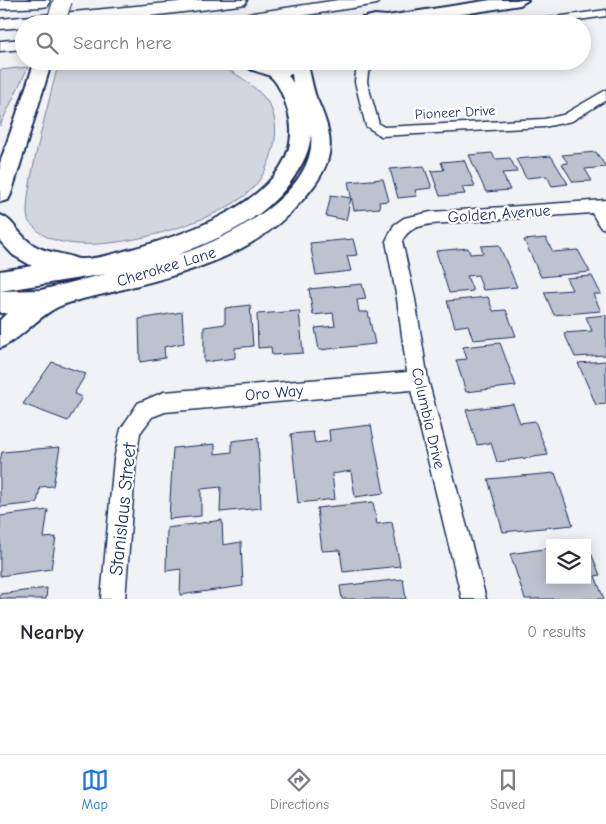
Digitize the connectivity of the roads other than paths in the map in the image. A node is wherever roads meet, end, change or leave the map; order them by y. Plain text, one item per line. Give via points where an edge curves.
1 (63, 0) edge
2 (68, 0) edge
3 (143, 0) edge
4 (239, 0) edge
5 (371, 0) edge
6 (520, 0) edge
7 (0, 4) edge
8 (606, 13) edge
9 (29, 15) edge
10 (58, 15) edge
11 (103, 15) edge
12 (273, 15) edge
13 (428, 15) edge
14 (591, 15) edge
15 (15, 16) edge
16 (0, 18) edge
17 (15, 23) edge
18 (0, 24) edge
19 (15, 45) edge
20 (0, 46) edge
21 (0, 60) edge
22 (15, 60) edge
23 (41, 70) edge
24 (271, 70) edge
25 (278, 70) edge
26 (301, 70) edge
27 (364, 70) edge
28 (275, 71) junction
29 (606, 94) edge
30 (0, 194) edge
31 (601, 206) edge
32 (606, 223) edge
33 (0, 224) edge
34 (397, 234) joint
35 (83, 268) junction
36 (0, 281) edge
37 (63, 295) junction
38 (0, 302) edge
39 (0, 336) edge
40 (418, 380) junction
41 (138, 421) joint
42 (113, 599) edge
43 (474, 599) edge

1 - 10 main road, bridge
2 - 7 highway
3 - 9 highway
4 - 11 highway
5 - 12 highway
6 - 13 main road
8 - 14 street
15 - 16 highway
17 - 18 highway
19 - 20 highway
21 - 22 highway
23 - 30 main road
24 - 28 main road
25 - 28 main road, Cherokee Lane
26 - 37 main road, Cherokee Lane via 300,77 319,122 320,151 310,175 290,203 266,224 200,259
27 - 29 street, Pioneer Drive via 361,82 373,126 381,132 544,124 567,118
28 - 35 main road, Cherokee Lane via 299,112 302,144 283,181 268,198 235,222 196,238 163,250
31 - 32 street
31 - 34 street, Golden Avenue via 431,218 410,222
33 - 35 main road via 18,248 33,257
34 - 40 street, Columbia Drive via 394,241
35 - 36 main road, Cherokee Lane
37 - 38 main road, Cherokee Lane via 34,301
37 - 39 main road via 22,316
40 - 41 street, Oro Way via 164,402 145,410
40 - 43 street, Columbia Drive
41 - 42 street, Stanislaus Street via 131,430 125,459

